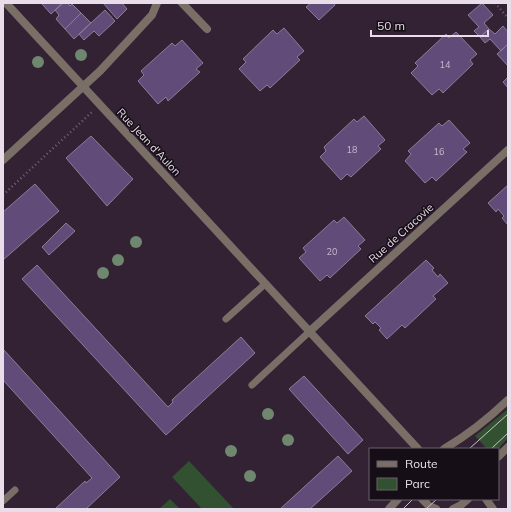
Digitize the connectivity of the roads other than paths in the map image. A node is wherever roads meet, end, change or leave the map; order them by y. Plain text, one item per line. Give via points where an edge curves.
1 (6, 3) edge
2 (157, 3) edge
3 (182, 3) edge
4 (207, 29) dead end
5 (83, 86) junction
6 (508, 150) edge
7 (3, 160) edge
8 (265, 284) junction
9 (226, 319) dead end
10 (309, 332) junction
11 (252, 385) dead end
12 (508, 400) edge
13 (508, 447) edge
14 (417, 448) edge
15 (446, 448) edge
16 (499, 456) edge
17 (15, 490) dead end
18 (397, 500) edge
19 (423, 500) edge
20 (467, 500) edge
21 (487, 500) edge
22 (3, 501) edge
23 (389, 509) edge
24 (434, 509) edge
25 (453, 509) edge
26 (493, 509) edge

1 - 5 street, Rue Jean d'Aulon
2 - 5 street via 152,15
3 - 4 street
5 - 7 street
5 - 8 street, Rue Jean d'Aulon
6 - 10 street, Rue de Cracovie
8 - 9 lane
8 - 10 street, Rue Jean d'Aulon
10 - 11 lane
10 - 14 street, Rue Jean d'Aulon
12 - 15 street via 467,435
13 - 16 street
17 - 22 lane
18 - 23 street
19 - 24 street
20 - 25 street
21 - 26 street

